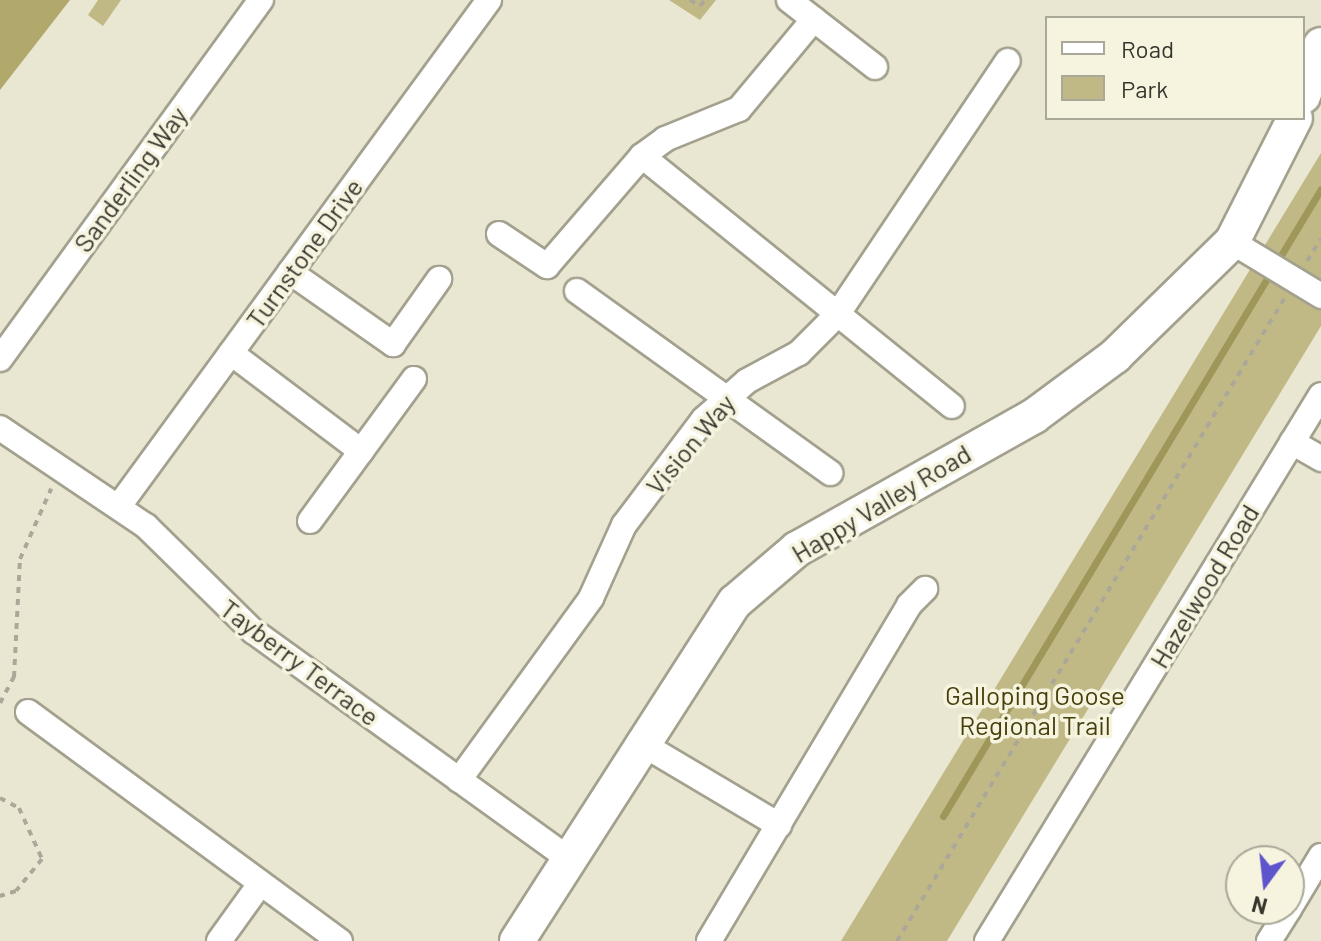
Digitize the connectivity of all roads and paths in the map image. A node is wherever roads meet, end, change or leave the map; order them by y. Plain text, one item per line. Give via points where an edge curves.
1 (261, 0) edge
2 (489, 0) edge
3 (690, 0) edge
4 (705, 0) edge
5 (789, 0) edge
6 (814, 19) junction
7 (1321, 45) edge
8 (1008, 61) dead end
9 (875, 67) dead end
10 (1305, 90) edge
11 (1294, 120) edge
12 (642, 156) junction
13 (499, 234) dead end
14 (1321, 239) edge
15 (1232, 242) junction
16 (290, 272) junction
17 (439, 279) dead end
18 (1295, 280) junction
19 (577, 291) dead end
20 (1321, 296) edge
21 (837, 315) junction
22 (231, 353) junction
23 (0, 359) edge
24 (414, 379) dead end
25 (1321, 395) edge
26 (724, 397) junction
27 (952, 406) dead end
28 (0, 428) edge
29 (1292, 442) junction
30 (361, 451) junction
31 (1321, 459) edge
32 (830, 473) dead end
33 (51, 489) dead end
34 (119, 506) junction
35 (310, 521) dead end
36 (925, 589) dead end
37 (0, 703) edge
38 (28, 712) dead end
39 (639, 742) junction
40 (459, 780) junction
41 (0, 798) edge
42 (779, 825) junction
43 (1321, 856) edge
44 (569, 859) junction
45 (1305, 882) edge
46 (260, 884) junction
47 (0, 896) edge
48 (219, 941) edge
49 (340, 941) edge
50 (517, 941) edge
51 (709, 941) edge
52 (897, 941) edge
53 (987, 941) edge

1 - 23 street, Sanderling Way
2 - 16 street, Turnstone Drive
3 - 4 path via 700,6
5 - 6 street
6 - 9 street
6 - 12 street via 739,109
7 - 10 main road
8 - 21 street, Vision Way
11 - 15 main road, Happy Valley Road
12 - 13 street via 547,266
12 - 21 street
14 - 18 path
15 - 18 street
15 - 39 main road, Happy Valley Road via 1057,401 797,549 735,602
16 - 17 street via 393,344
16 - 22 street, Turnstone Drive
18 - 20 street
18 - 52 path
19 - 26 street
21 - 26 street, Vision Way via 799,353
21 - 27 street
22 - 30 street
22 - 34 street, Turnstone Drive
24 - 30 street
25 - 29 street, Hazelwood Road
26 - 32 street
26 - 40 street, Vision Way via 624,525 591,598
28 - 34 street, Tayberry Terrace
29 - 31 street
29 - 53 street, Hazelwood Road
30 - 35 street
33 - 37 path via 20,559 14,677
34 - 40 street, Tayberry Terrace via 253,631
36 - 42 street via 909,605
38 - 46 street
39 - 42 street
39 - 44 main road, Happy Valley Road
40 - 44 street, Tayberry Terrace
41 - 47 path via 19,808 42,859 16,891
42 - 51 street
43 - 45 street
44 - 50 main road, Happy Valley Road
46 - 48 street
46 - 49 street

